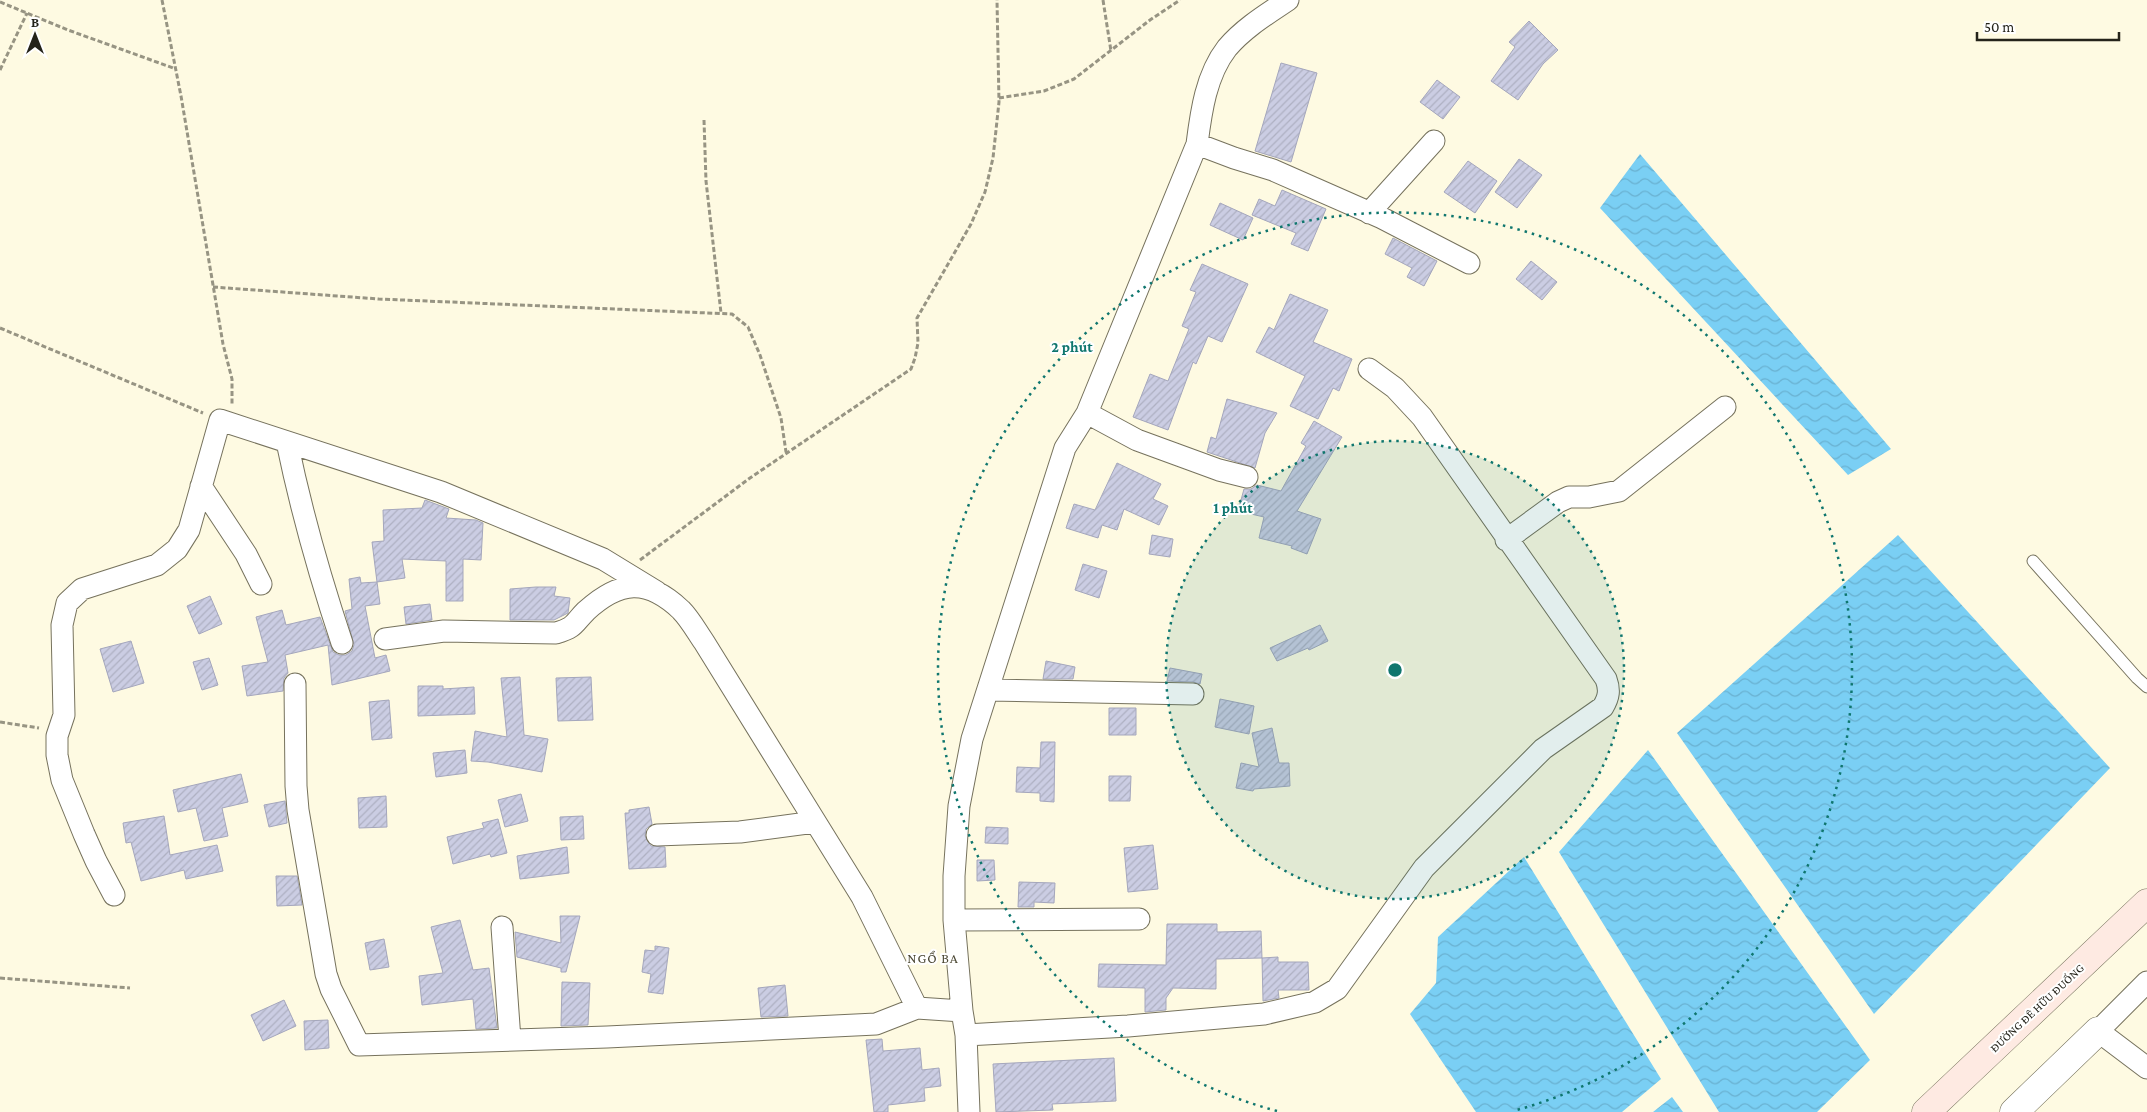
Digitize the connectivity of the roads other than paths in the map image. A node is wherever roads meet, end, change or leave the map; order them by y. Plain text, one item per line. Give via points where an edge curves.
1 (1288, 0) edge
2 (1434, 141) dead end
3 (1197, 144) junction
4 (1369, 213) junction
5 (1470, 263) dead end
6 (1369, 369) dead end
7 (1725, 407) dead end
8 (1087, 413) junction
9 (287, 442) junction
10 (1247, 477) dead end
11 (202, 486) junction
12 (1506, 540) junction
13 (2033, 561) dead end
14 (261, 584) dead end
15 (656, 592) junction
16 (385, 639) dead end
17 (342, 643) dead end
18 (295, 684) dead end
19 (2147, 687) edge
20 (988, 690) junction
21 (1193, 694) dead end
22 (815, 822) junction
23 (657, 835) dead end
24 (114, 895) dead end
25 (2147, 903) edge
26 (1139, 919) dead end
27 (954, 920) junction
28 (502, 928) dead end
29 (2147, 982) edge
30 (917, 1008) junction
31 (962, 1011) junction
32 (2098, 1031) junction
33 (966, 1035) junction
34 (510, 1040) junction
35 (2147, 1068) edge
36 (969, 1112) edge
37 (1926, 1112) edge
38 (2014, 1112) edge

1 - 3 street via 1252,24 1226,49 1203,102
2 - 4 street
3 - 4 street via 1273,170
3 - 8 street
4 - 5 street
6 - 12 street via 1395,388 1422,418
7 - 12 street via 1619,491 1590,497 1569,497
8 - 10 street via 1137,440
8 - 20 street via 1065,448
9 - 11 street via 224,422
9 - 15 street via 441,492 603,559
9 - 17 street via 299,498
11 - 14 street via 246,554
11 - 24 street via 189,530 177,549 157,565 82,589 67,603 62,625 64,715 57,755 62,780
12 - 33 street via 1606,679 1609,696 1602,707 1542,749 1424,868 1337,988 1315,1002 1264,1014
13 - 19 lane
15 - 16 street via 633,586 621,588 586,612 569,630 556,633 444,631
15 - 22 street via 682,611 704,642
18 - 34 street via 298,810 326,974 359,1046
20 - 21 street
20 - 27 street via 972,739 959,806
22 - 23 street via 740,832
22 - 30 street via 862,897
25 - 37 main road, ĐƯỜNG ĐÊ HỮU ĐUỐNG
26 - 27 street
27 - 31 street
28 - 34 street
29 - 32 street
30 - 31 street
30 - 34 street via 876,1024
31 - 33 street
32 - 35 street
32 - 38 street
33 - 36 street

